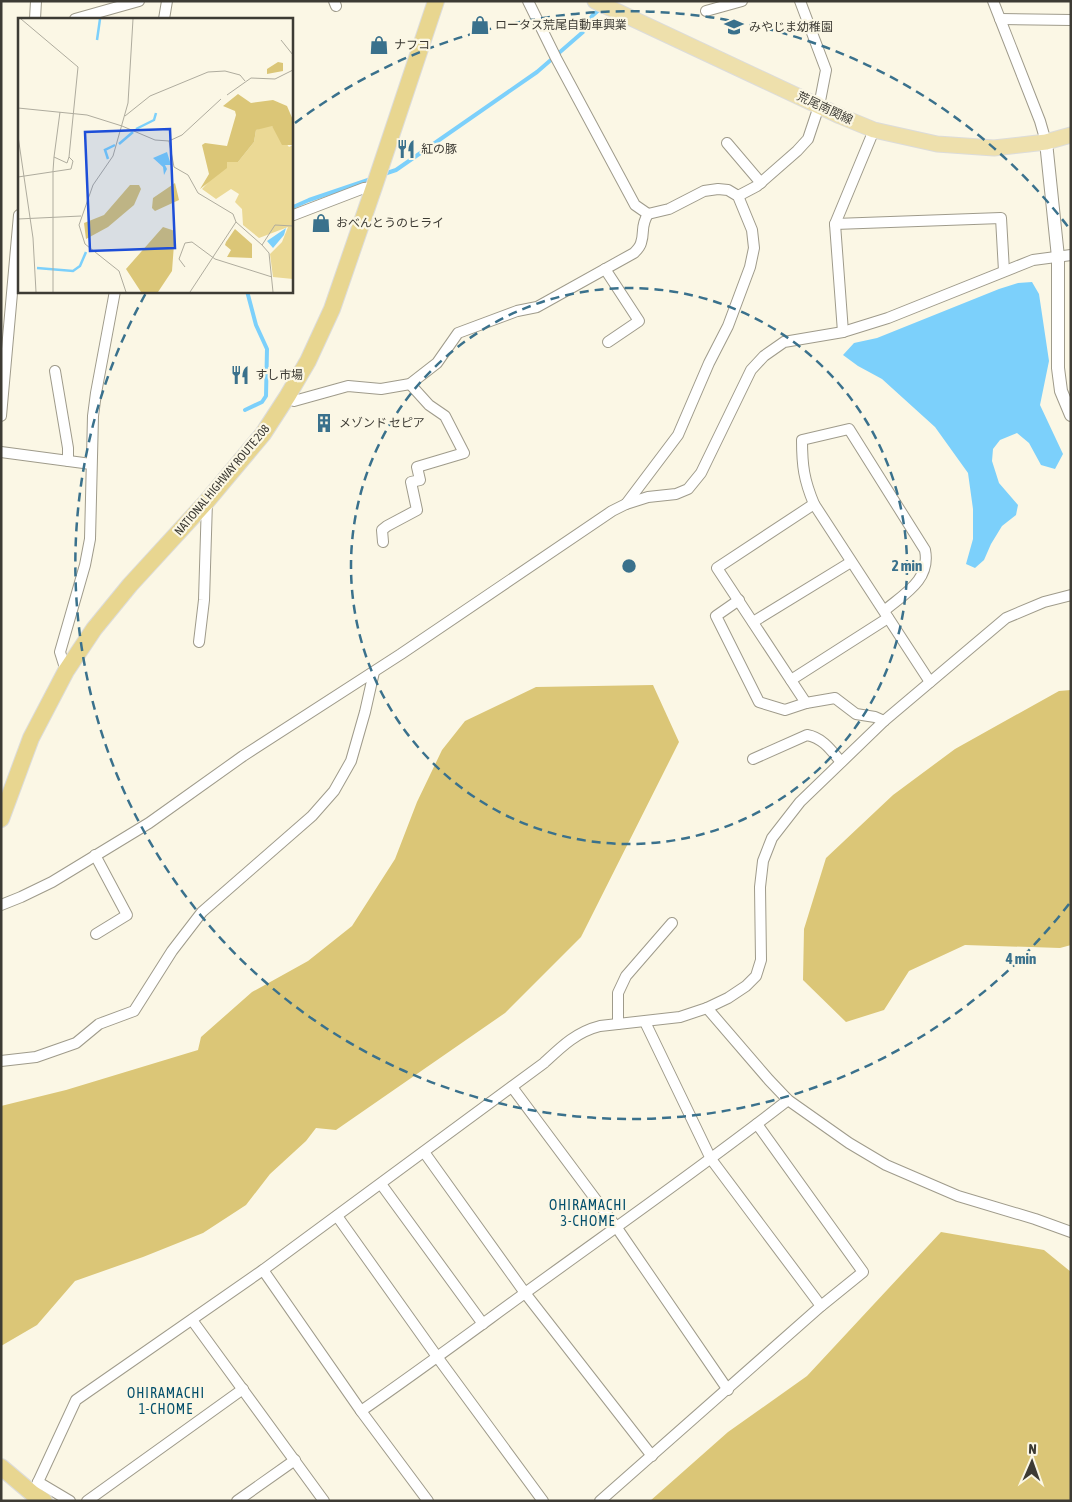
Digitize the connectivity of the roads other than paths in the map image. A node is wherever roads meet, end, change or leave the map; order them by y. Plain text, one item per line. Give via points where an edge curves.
1 (36, 1) edge
2 (139, 1) edge
3 (167, 1) edge
4 (436, 1) edge
5 (528, 1) edge
6 (595, 1) edge
7 (742, 1) edge
8 (800, 1) edge
9 (993, 1) edge
10 (706, 11) dead end
11 (35, 18) edge
12 (79, 18) edge
13 (164, 18) edge
14 (1000, 19) junction
15 (1071, 20) edge
16 (819, 106) junction
17 (874, 130) junction
18 (1071, 135) edge
19 (1046, 142) junction
20 (727, 143) dead end
21 (761, 182) junction
22 (374, 187) junction
23 (738, 196) junction
24 (648, 214) junction
25 (292, 216) edge
26 (835, 224) junction
27 (18, 227) edge
28 (1071, 256) edge
29 (1058, 257) junction
30 (605, 269) junction
31 (1004, 272) junction
32 (115, 292) edge
33 (843, 332) junction
34 (608, 342) dead end
35 (55, 371) dead end
36 (410, 384) junction
37 (288, 397) junction
38 (1071, 415) edge
39 (1, 416) edge
40 (1, 452) edge
41 (68, 461) junction
42 (91, 464) junction
43 (207, 501) junction
44 (626, 504) junction
45 (814, 504) junction
46 (383, 542) dead end
47 (851, 562) junction
48 (1071, 595) edge
49 (739, 600) junction
50 (886, 615) junction
51 (753, 622) junction
52 (199, 642) dead end
53 (66, 671) junction
54 (374, 672) junction
55 (791, 680) junction
56 (930, 682) junction
57 (806, 703) junction
58 (884, 721) junction
59 (753, 759) dead end
60 (841, 762) junction
61 (1, 819) edge
62 (95, 855) junction
63 (1, 904) edge
64 (672, 923) dead end
65 (96, 934) dead end
66 (707, 1008) junction
67 (645, 1022) junction
68 (618, 1024) junction
69 (1, 1061) edge
70 (512, 1087) junction
71 (788, 1100) junction
72 (757, 1124) junction
73 (424, 1152) junction
74 (711, 1159) junction
75 (381, 1184) junction
76 (337, 1216) junction
77 (617, 1228) junction
78 (1071, 1232) edge
79 (262, 1270) junction
80 (525, 1293) junction
81 (821, 1306) junction
82 (192, 1320) junction
83 (483, 1324) junction
84 (438, 1358) junction
85 (243, 1389) junction
86 (728, 1390) junction
87 (361, 1411) junction
88 (652, 1456) junction
89 (295, 1460) junction
90 (1, 1467) edge
91 (37, 1494) edge
92 (70, 1501) edge
93 (87, 1501) edge
94 (237, 1501) edge
95 (324, 1501) edge
96 (428, 1501) edge
97 (543, 1501) edge
98 (600, 1501) edge

1 - 11 street
2 - 12 street
3 - 13 street
4 - 22 highway, NATIONAL HIGHWAY ROUTE 208
5 - 24 street via 635,205
6 - 16 main road, 荒尾南関線
7 - 10 street
8 - 16 street via 826,70
9 - 14 street
14 - 15 street
14 - 19 street
16 - 17 main road, 荒尾南関線
16 - 21 street via 808,138 797,152
17 - 19 main road, 荒尾南関線 via 937,144 965,146 994,148
17 - 26 street
18 - 19 main road, 荒尾南関線
19 - 29 street
20 - 21 street
21 - 23 street
22 - 25 street
22 - 37 highway, NATIONAL HIGHWAY ROUTE 208 via 332,309
23 - 24 street via 728,190 704,191 669,209
23 - 44 street via 752,230 754,248 743,287 678,434
24 - 30 street via 643,222 641,244 634,253
26 - 31 street via 1001,218
26 - 33 street
27 - 39 street
28 - 29 street
29 - 31 street via 1033,260
29 - 38 street via 1058,368 1061,391
30 - 34 street via 639,321
30 - 36 street via 537,307 458,333 437,363
31 - 33 street via 888,318
32 - 42 street via 96,393
33 - 44 street via 784,342 764,356 751,370 701,473 688,489
35 - 41 street
36 - 37 street via 381,389 348,386 294,401
36 - 46 street via 429,405 446,416 464,453 417,467 420,480 411,482 417,510 382,530
37 - 43 highway, NATIONAL HIGHWAY ROUTE 208 via 263,434
40 - 41 street
41 - 42 street
42 - 53 street via 90,540 60,652
43 - 52 street via 204,600
43 - 53 highway, NATIONAL HIGHWAY ROUTE 208 via 100,621
44 - 54 street
45 - 47 street
45 - 49 street via 717,568
45 - 50 street via 802,467 802,440 849,428 925,550 927,560 921,577
47 - 50 street
47 - 51 street
48 - 56 street via 1006,618
49 - 51 street
49 - 57 street via 716,616 759,702 785,710
50 - 55 street
50 - 56 street
51 - 55 street
53 - 61 highway, NATIONAL HIGHWAY ROUTE 208 via 31,738
54 - 62 street
54 - 69 street via 350,761 334,791 312,816 202,912 172,951 134,1011 99,1024 76,1043 36,1057
55 - 57 street
56 - 58 street
57 - 58 street via 834,698 856,714
58 - 60 street
59 - 60 street via 807,735 824,742
60 - 66 street via 800,802 772,838 760,887 761,960 756,976 728,998
62 - 63 street via 52,882
62 - 65 street via 127,915
64 - 68 street via 626,976 618,993
66 - 67 street via 680,1017
66 - 71 street
67 - 68 street
67 - 74 street
68 - 70 street via 588,1029 572,1037
70 - 73 street
70 - 77 street
71 - 72 street
71 - 78 street via 886,1165 958,1196
72 - 74 street
72 - 81 street via 863,1272
73 - 75 street
73 - 80 street
74 - 77 street
74 - 81 street
75 - 76 street
75 - 83 street
76 - 79 street
76 - 84 street
77 - 80 street
77 - 86 street
79 - 82 street
79 - 87 street
80 - 83 street
80 - 88 street
81 - 86 street
82 - 85 street
82 - 91 street via 76,1400
83 - 84 street
84 - 87 street
84 - 97 street
85 - 89 street
85 - 93 street
86 - 88 street
87 - 96 street
88 - 98 street
89 - 94 street
89 - 95 street
90 - 91 highway
91 - 92 street

